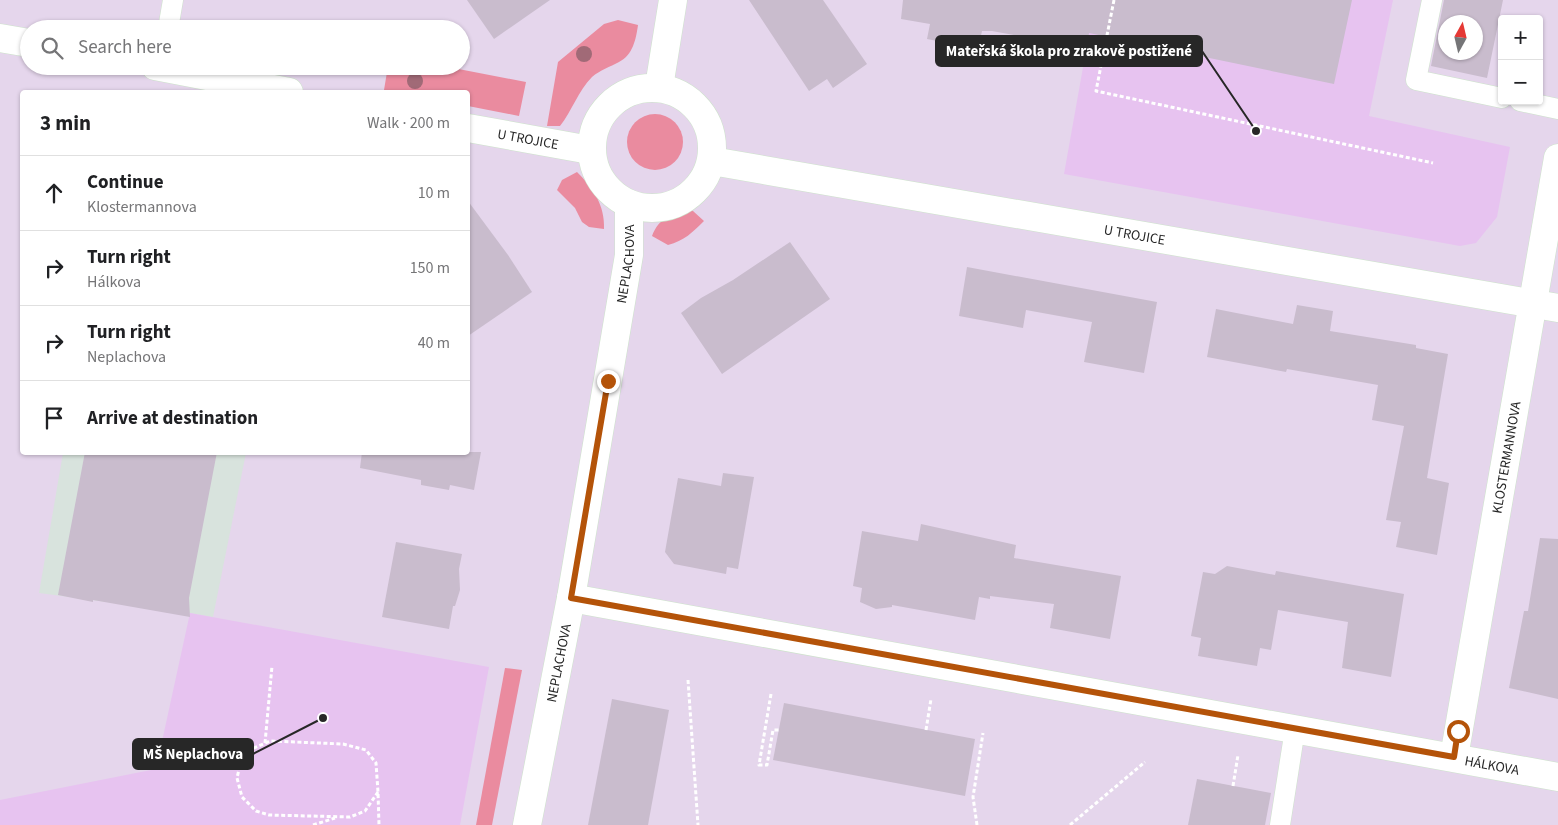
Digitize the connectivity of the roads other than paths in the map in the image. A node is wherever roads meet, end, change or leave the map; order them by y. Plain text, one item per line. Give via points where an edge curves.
1 (173, 0) edge
2 (673, 0) edge
3 (1432, 0) edge
4 (170, 20) edge
5 (0, 38) edge
6 (20, 41) edge
7 (201, 75) edge
8 (659, 87) junction
9 (279, 90) edge
10 (1498, 97) edge
11 (1539, 105) edge
12 (1558, 109) edge
13 (470, 128) edge
14 (590, 150) junction
15 (1558, 158) edge
16 (712, 161) junction
17 (629, 204) junction
18 (1545, 305) edge
19 (571, 598) junction
20 (1296, 729) junction
21 (1454, 757) junction
22 (1558, 777) edge
23 (527, 825) edge
24 (1280, 825) edge

1 - 4 lane
2 - 8 street
3 - 10 lane via 1416,80
5 - 6 street
7 - 9 street
8 - 14 street via 639,88 605,108 595,125
8 - 16 street via 678,93 695,105 707,121 713,141
11 - 12 lane
13 - 14 street, U TROJICE
14 - 17 street via 600,180
15 - 18 street, KLOSTERMANNOVA
16 - 17 street via 706,177 681,201 665,207
16 - 18 street, U TROJICE
17 - 19 street, NEPLACHOVA via 629,255
18 - 21 street, KLOSTERMANNOVA
19 - 20 street, HÁLKOVA
19 - 23 street, NEPLACHOVA
20 - 21 street, HÁLKOVA
20 - 24 lane
21 - 22 street, HÁLKOVA

